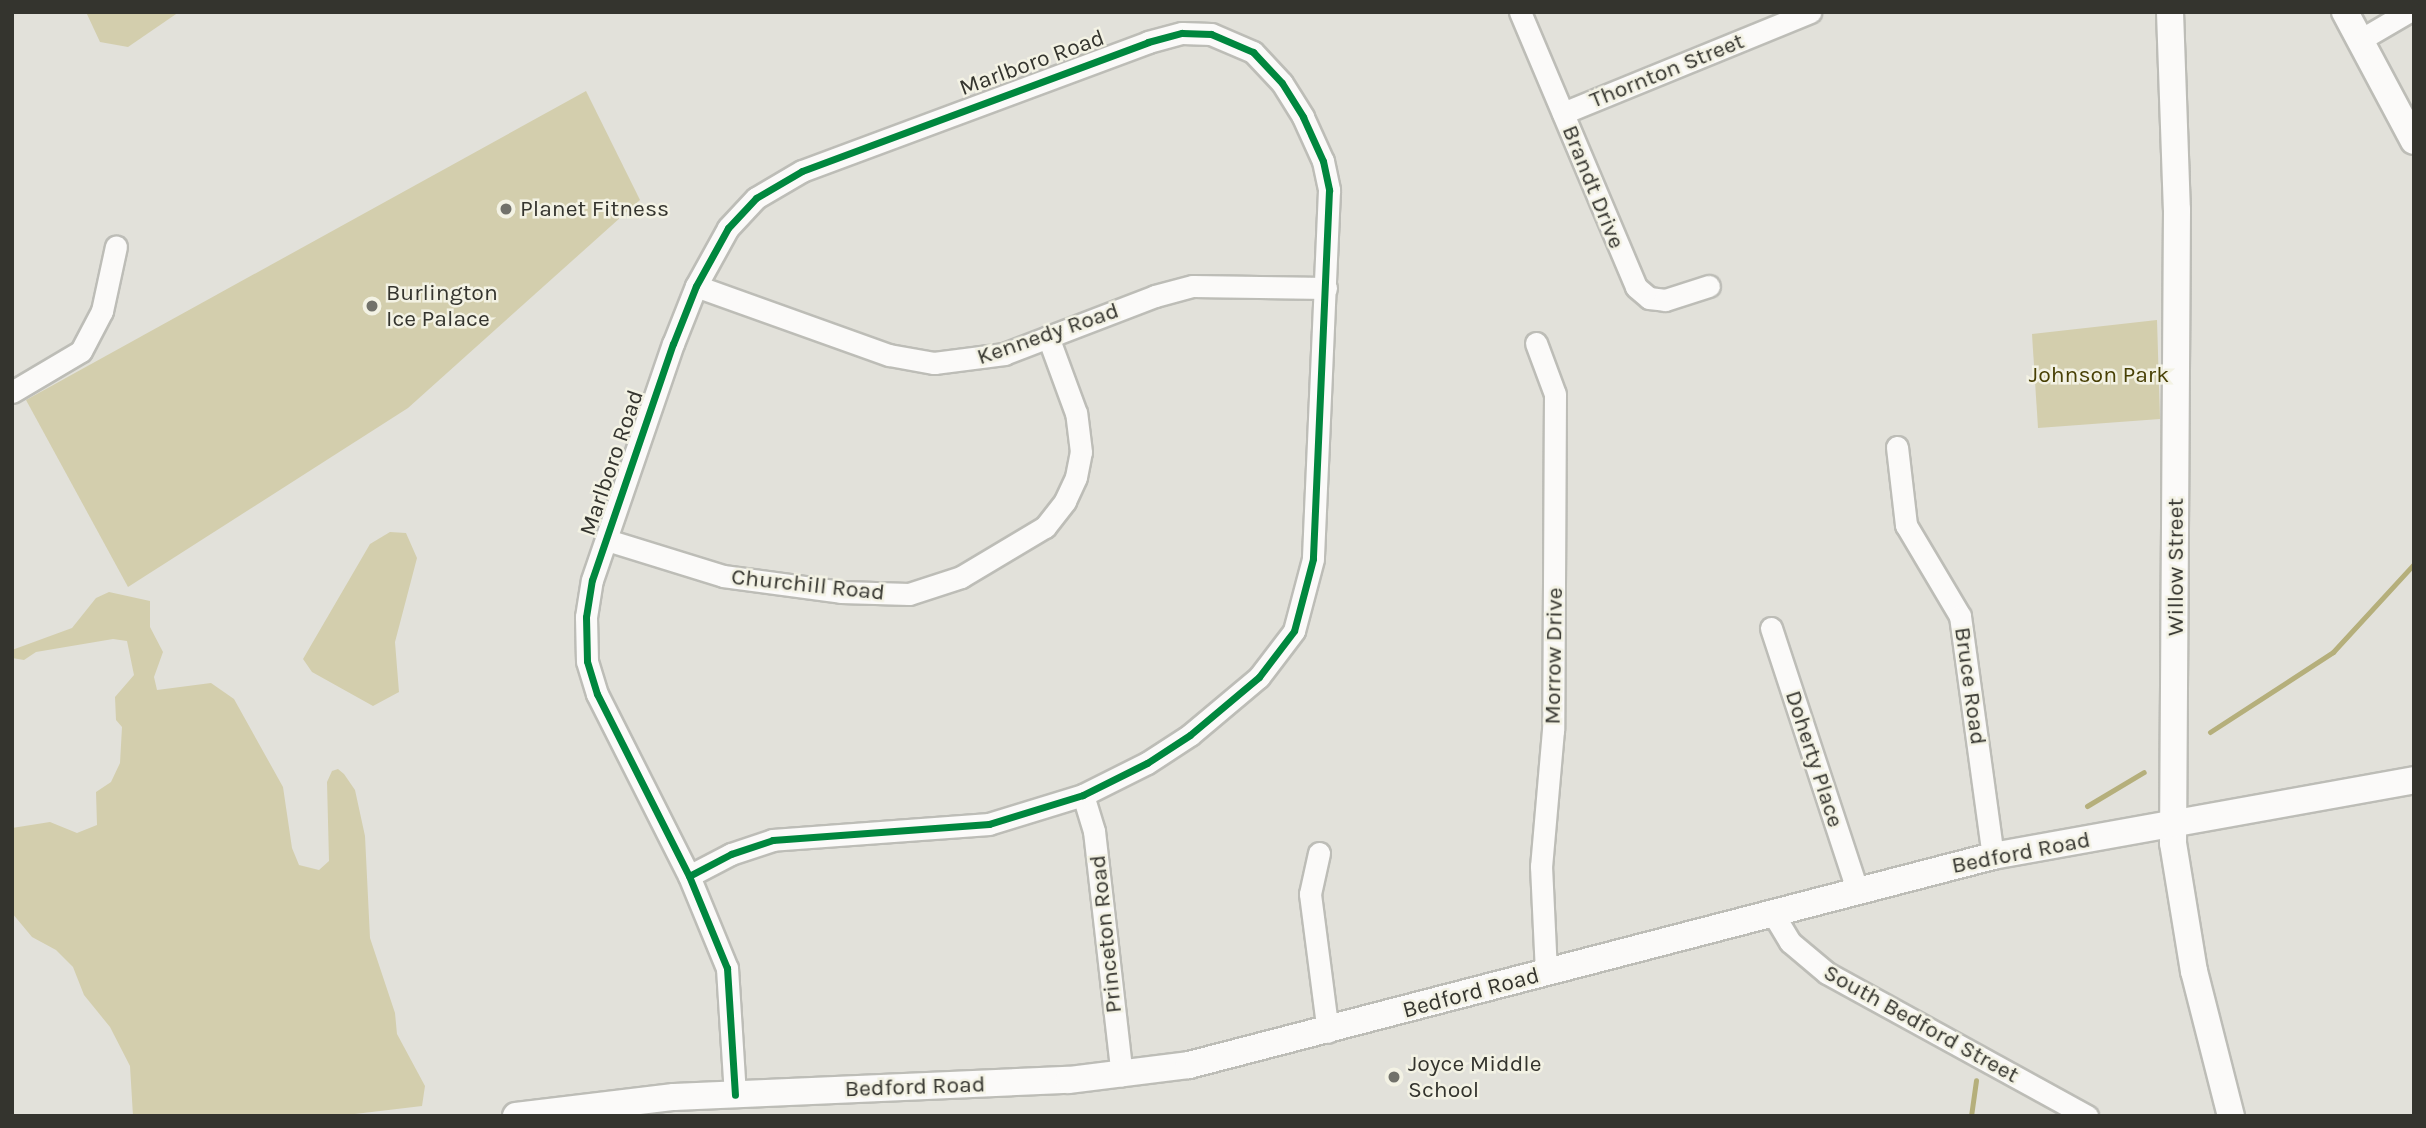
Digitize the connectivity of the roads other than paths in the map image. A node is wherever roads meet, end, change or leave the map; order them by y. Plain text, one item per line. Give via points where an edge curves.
1 (1520, 12) edge
2 (1810, 12) edge
3 (2171, 12) edge
4 (2345, 12) edge
5 (2408, 12) edge
6 (2360, 40) junction
7 (1563, 113) junction
8 (2414, 141) edge
9 (116, 246) dead end
10 (696, 286) junction
11 (1709, 286) dead end
12 (1326, 288) junction
13 (1048, 337) junction
14 (1536, 342) dead end
15 (12, 392) edge
16 (1897, 447) dead end
17 (607, 540) junction
18 (1771, 628) dead end
19 (2414, 780) edge
20 (1083, 795) junction
21 (2173, 826) junction
22 (1320, 853) dead end
23 (1993, 856) junction
24 (689, 876) junction
25 (1857, 889) junction
26 (1772, 912) junction
27 (1546, 972) junction
28 (1328, 1032) junction
29 (1122, 1075) junction
30 (734, 1095) junction
31 (516, 1116) edge
32 (2087, 1116) edge
33 (2231, 1116) edge

1 - 7 street, Brandt Drive
2 - 7 street, Thornton Street
3 - 21 street, Willow Street via 2177,210
4 - 6 street
5 - 6 street
6 - 8 street
7 - 11 street, Brandt Drive via 1636,287 1649,298 1665,300
9 - 15 street via 102,311 81,351
10 - 12 street, Marlboro Road via 734,219 756,198 793,175 1148,41 1195,33 1224,38 1253,52 1282,83 1307,125 1328,180
10 - 13 street, Kennedy Road via 916,361 985,359
10 - 17 street, Marlboro Road
12 - 13 street, Kennedy Road via 1193,286
12 - 20 street, Marlboro Road via 1313,559 1294,631 1259,677 1190,735
13 - 17 street, Churchill Road via 1076,413 1081,452 1076,477 1045,527 961,577 909,594 841,592 723,576
14 - 27 street, Morrow Drive via 1555,394 1553,730 1541,866
16 - 23 street, Bruce Road via 1906,525 1960,616
17 - 24 street, Marlboro Road via 586,617 590,674 622,751
18 - 25 street, Doherty Place
19 - 21 street, Bedford Road
20 - 24 street, Marlboro Road via 976,826 851,831 773,840 731,854
20 - 29 street, Princeton Road via 1094,831
21 - 23 street, Bedford Road
21 - 33 street, Willow Street via 2194,971
22 - 28 street via 1310,894
23 - 25 street, Bedford Road
24 - 30 street, Marlboro Road via 727,968
25 - 26 street, Bedford Road
26 - 27 street, Bedford Road
26 - 32 street, South Bedford Street via 1790,942 1827,973
27 - 28 street, Bedford Road
28 - 29 street, Bedford Road
29 - 30 street, Bedford Road
30 - 31 street, Bedford Road via 637,1100

